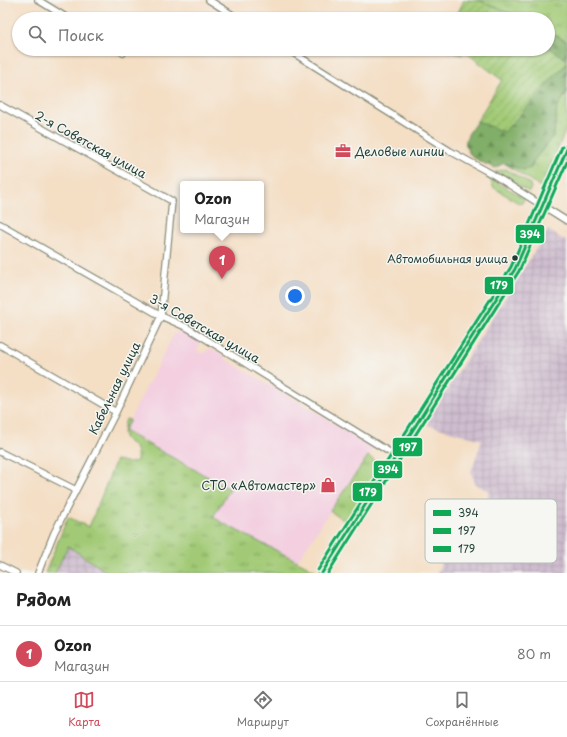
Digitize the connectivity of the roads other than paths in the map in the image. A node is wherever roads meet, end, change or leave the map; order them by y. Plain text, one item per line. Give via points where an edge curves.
1 (38, 0) edge
2 (209, 0) edge
3 (58, 12) edge
4 (228, 12) edge
5 (298, 56) edge
6 (0, 105) edge
7 (567, 149) edge
8 (172, 201) joint
9 (543, 206) junction
10 (567, 221) edge
11 (0, 224) edge
12 (161, 316) junction
13 (0, 345) edge
14 (116, 412) junction
15 (0, 452) edge
16 (396, 456) junction
17 (76, 490) junction
18 (0, 565) edge
19 (16, 573) edge
20 (38, 573) edge
21 (322, 573) edge

1 - 3 street
2 - 4 street
5 - 9 street via 450,152 492,174
6 - 8 street, 2-я Советская улица
7 - 9 street
8 - 12 street, Кабельная улица
9 - 10 street
9 - 16 street via 515,269
11 - 12 street, 3-я Советская улица
12 - 14 street, Кабельная улица
12 - 16 street, 3-я Советская улица via 188,328
13 - 14 street
14 - 17 street, Кабельная улица
15 - 17 street
16 - 21 street
17 - 20 street, Кабельная улица
18 - 19 street

